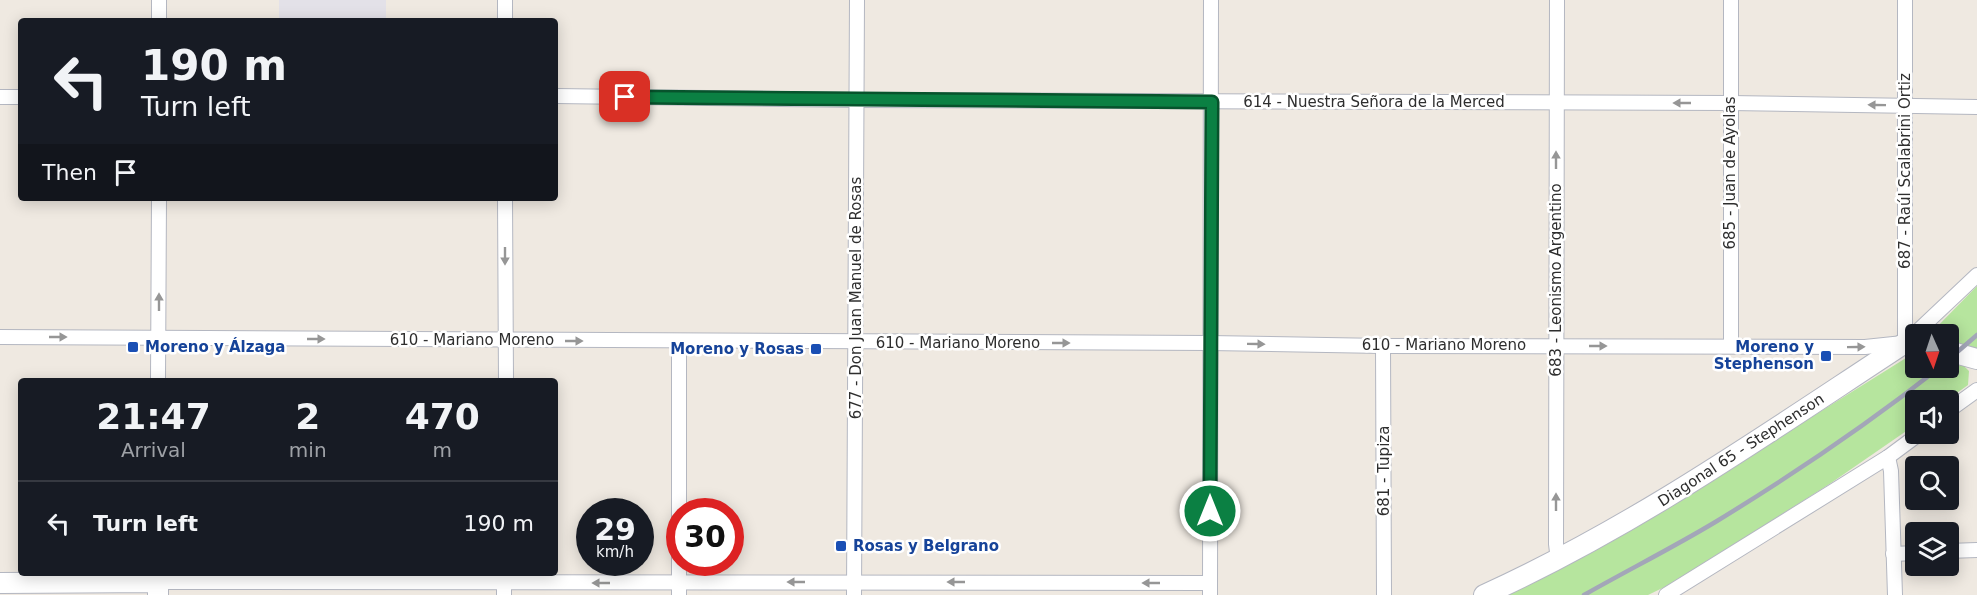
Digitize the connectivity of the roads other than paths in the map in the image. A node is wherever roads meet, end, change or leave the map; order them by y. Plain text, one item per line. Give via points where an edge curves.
1 (159, 0) edge
2 (505, 0) edge
3 (857, 0) edge
4 (1211, 0) edge
5 (1557, 0) edge
6 (1731, 0) edge
7 (1905, 0) edge
8 (159, 18) edge
9 (504, 18) edge
10 (0, 96) edge
11 (558, 96) edge
12 (18, 97) edge
13 (857, 100) junction
14 (1212, 102) junction
15 (1556, 103) junction
16 (1730, 103) junction
17 (1905, 106) junction
18 (1977, 107) edge
19 (159, 201) edge
20 (505, 201) edge
21 (1977, 275) edge
22 (1910, 324) edge
23 (1929, 324) edge
24 (0, 337) edge
25 (159, 338) junction
26 (506, 341) junction
27 (679, 341) junction
28 (855, 342) junction
29 (1209, 343) junction
30 (1905, 343) edge
31 (1383, 346) junction
32 (1556, 346) junction
33 (1731, 346) junction
34 (1905, 346) edge
35 (1959, 354) edge
36 (1977, 359) edge
37 (158, 378) edge
38 (506, 378) edge
39 (1977, 390) edge
40 (1959, 403) edge
41 (1906, 444) edge
42 (1888, 457) junction
43 (1977, 550) edge
44 (1959, 551) edge
45 (1905, 553) edge
46 (1893, 554) junction
47 (1558, 560) junction
48 (0, 583) edge
49 (158, 583) edge
50 (504, 584) edge
51 (854, 588) edge
52 (679, 589) edge
53 (1210, 589) edge
54 (1674, 593) edge
55 (1384, 595) edge
56 (1484, 595) edge
57 (1895, 595) edge

1 - 8 street
2 - 9 street
3 - 13 street, 677 - Don Juan Manuel de Rosas
4 - 14 street
5 - 15 street, 683 - Leonismo Argentino
6 - 16 street, 685 - Juan de Ayolas
7 - 17 street, 687 - Raúl Scalabrini Ortiz
10 - 12 street
11 - 13 street, 614 - Nuestra Señora de la Merced
13 - 14 street, 614 - Nuestra Señora de la Merced
13 - 28 street, 677 - Don Juan Manuel de Rosas
14 - 15 street, 614 - Nuestra Señora de la Merced
14 - 29 street
16 -> 15 street, 614 - Nuestra Señora de la Merced
32 -> 15 street, 683 - Leonismo Argentino
17 -> 16 street, 614 - Nuestra Señora de la Merced
16 - 33 street, 685 - Juan de Ayolas
17 - 18 street, 614 - Nuestra Señora de la Merced
17 - 22 street, 687 - Raúl Scalabrini Ortiz
25 -> 19 street
20 -> 26 street
21 - 23 street, Diagonal 65 - Stephenson
24 -> 25 street, 610 - Mariano Moreno
25 -> 26 street, 610 - Mariano Moreno
25 - 37 street
26 -> 27 street, 610 - Mariano Moreno
26 - 38 street
27 - 28 street, 610 - Mariano Moreno
27 - 52 street
28 -> 29 street, 610 - Mariano Moreno
28 - 51 street, 677 - Don Juan Manuel de Rosas
29 -> 31 street, 610 - Mariano Moreno
29 - 53 street
33 -> 30 street, 610 - Mariano Moreno
31 - 32 street, 610 - Mariano Moreno
31 - 55 street, 681 - Tupiza
32 -> 33 street, 610 - Mariano Moreno
47 -> 32 street, 683 - Leonismo Argentino
34 - 47 street, Diagonal 65 - Stephenson via 1681,490
35 - 36 street
39 - 40 street
41 - 42 street
42 - 46 street
42 - 54 street
43 - 44 street
45 - 46 street
46 - 57 street
47 - 56 street, Diagonal 65 - Stephenson
48 - 49 street
49 - 50 street
52 -> 50 street
51 -> 52 street
53 -> 51 street

